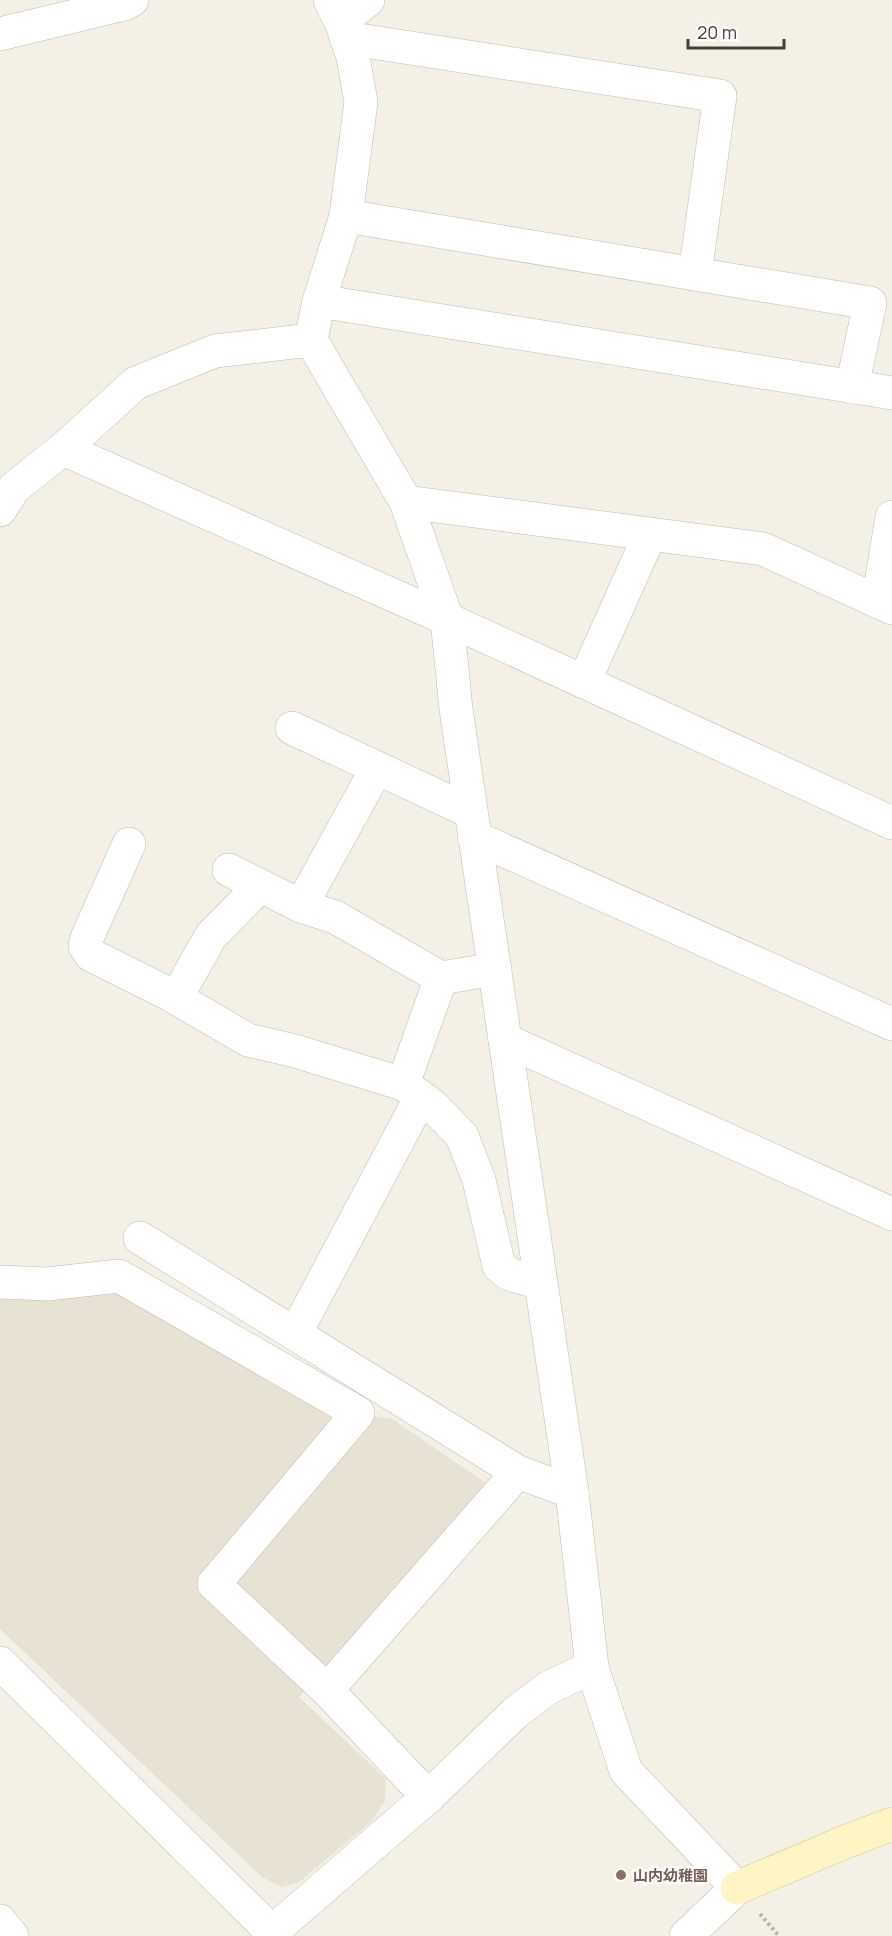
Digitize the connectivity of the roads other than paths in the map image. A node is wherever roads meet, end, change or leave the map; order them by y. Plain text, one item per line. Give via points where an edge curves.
1 (132, 0) edge
2 (368, 0) edge
3 (339, 20) edge
4 (0, 34) edge
5 (346, 216) junction
6 (695, 274) junction
7 (320, 301) junction
8 (311, 340) junction
9 (852, 387) junction
10 (892, 393) edge
11 (63, 449) junction
12 (406, 502) junction
13 (0, 510) edge
14 (892, 517) edge
15 (650, 534) junction
16 (885, 605) edge
17 (447, 619) junction
18 (584, 682) junction
19 (292, 728) dead end
20 (377, 768) junction
21 (892, 823) edge
22 (473, 825) junction
23 (129, 844) dead end
24 (229, 870) dead end
25 (260, 886) junction
26 (301, 906) junction
27 (495, 969) junction
28 (441, 978) junction
29 (176, 998) junction
30 (892, 1024) edge
31 (505, 1040) junction
32 (412, 1090) junction
33 (892, 1214) edge
34 (140, 1238) dead end
35 (0, 1282) edge
36 (540, 1283) junction
37 (295, 1334) junction
38 (518, 1472) junction
39 (572, 1492) junction
40 (0, 1663) edge
41 (592, 1667) junction
42 (327, 1690) junction
43 (428, 1797) junction
44 (892, 1824) edge
45 (737, 1888) junction
46 (0, 1921) edge
47 (271, 1934) edge
48 (12, 1936) edge
49 (686, 1936) edge

1 - 4 street
2 - 3 street
3 - 5 street via 353,57 361,102
3 - 6 street via 720,96
5 - 6 street
5 - 7 street
6 - 9 street via 870,303
7 - 8 street
7 - 9 street
8 - 11 street via 215,351 136,383
8 - 12 street
9 - 10 street
11 - 13 street via 14,488
11 - 17 street
12 - 15 street
12 - 17 street
14 - 16 street
15 - 16 street via 763,549
15 - 18 street
17 - 18 street
17 - 22 street
18 - 21 street
19 - 20 street
20 - 22 street
20 - 26 street
22 - 27 street
22 - 30 street
23 - 29 street via 85,946 91,955
24 - 25 street
25 - 26 street
25 - 29 street via 211,936
26 - 28 street via 335,917
27 - 28 street
27 - 31 street
28 - 32 street
29 - 32 street via 248,1040 295,1051
31 - 33 street
31 - 36 street
32 - 36 street via 462,1136 478,1180 499,1266 509,1274
32 - 37 street
34 - 37 street
35 - 42 street via 47,1284 119,1276 358,1413 214,1584
36 - 39 street
37 - 38 street
38 - 39 street
38 - 42 street
39 - 41 street
40 - 47 street
41 - 43 street via 548,1688 515,1713
41 - 45 street via 626,1771
42 - 43 street
43 - 47 street
44 - 45 street
45 - 49 street
46 - 48 street

